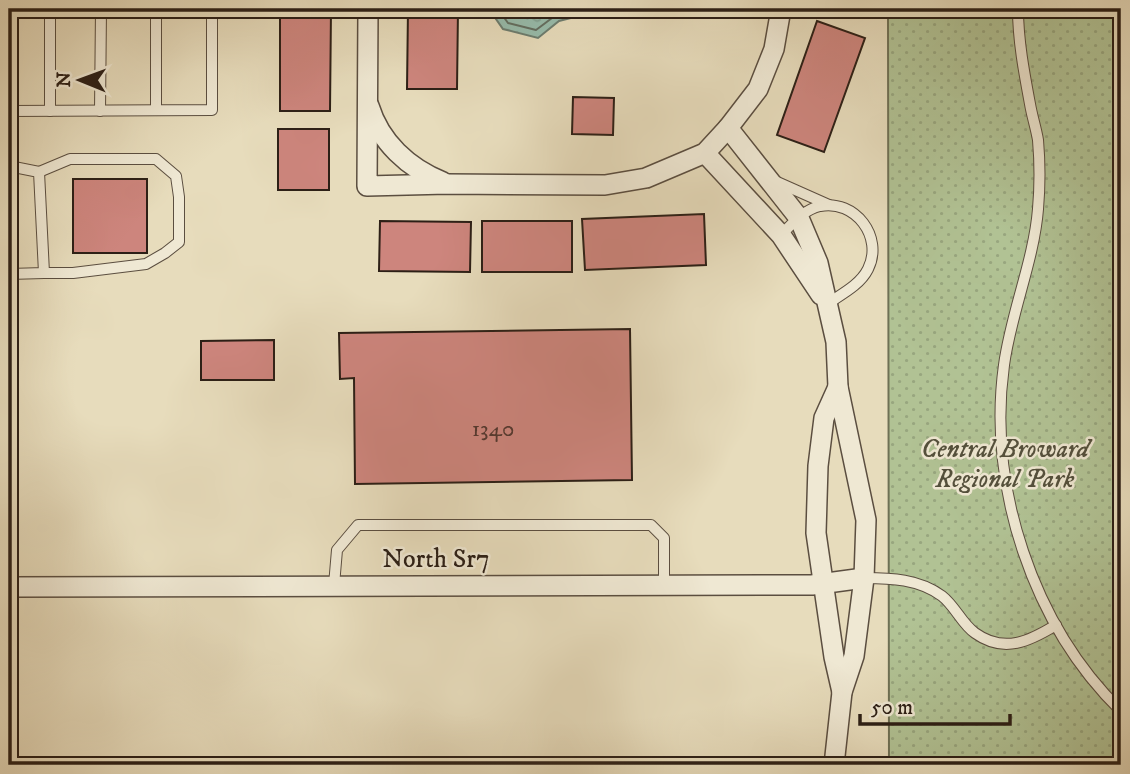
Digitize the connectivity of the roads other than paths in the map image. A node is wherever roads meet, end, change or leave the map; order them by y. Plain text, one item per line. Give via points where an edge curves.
1 (50, 9) edge
2 (101, 9) edge
3 (156, 9) edge
4 (212, 9) edge
5 (368, 9) edge
6 (781, 9) edge
7 (1018, 9) edge
8 (367, 97) junction
9 (156, 110) junction
10 (9, 111) edge
11 (50, 111) junction
12 (100, 111) junction
13 (729, 128) junction
14 (705, 153) junction
15 (9, 166) edge
16 (39, 172) junction
17 (769, 178) junction
18 (447, 184) junction
19 (829, 205) junction
20 (799, 218) junction
21 (781, 235) junction
22 (44, 273) junction
23 (9, 274) edge
24 (827, 304) junction
25 (838, 387) junction
26 (864, 578) junction
27 (664, 584) junction
28 (823, 584) junction
29 (334, 585) junction
30 (9, 587) edge
31 (1056, 625) junction
32 (842, 692) junction
33 (1121, 711) edge
34 (834, 765) edge

1 - 11 lane
2 - 12 lane
3 - 9 lane
4 - 9 lane via 212,110
5 - 8 street
6 - 13 street via 774,50 758,89
7 - 31 lane via 1037,137 1038,199 1032,245 1003,367 1001,420 1010,505 1025,554
8 - 18 street via 376,123 400,156
8 - 18 street via 367,186
9 - 12 lane
10 - 11 lane
11 - 12 lane
13 - 14 street
13 - 17 street
14 - 18 street via 646,178 605,185
14 - 21 street
15 - 16 lane
16 - 22 lane
16 - 22 lane via 71,159 156,159 176,176 179,197 179,242 156,259 146,264
17 - 19 lane
17 - 20 street
19 - 20 lane
19 - 24 lane via 860,218 873,248 861,279
20 - 21 lane
20 - 24 street via 818,263
21 - 24 street
22 - 23 lane
24 - 25 street via 836,342
25 - 26 street via 866,520
25 - 28 street via 824,418 818,466 816,533
26 - 28 street, North Sr7
26 - 31 lane via 906,580 928,587 943,597 974,633 1005,645 1032,640
26 - 32 street via 854,656
27 - 28 street, North Sr7
27 - 29 street, North Sr7
27 - 29 lane via 664,538 651,525 358,525 337,550
28 - 32 street
29 - 30 street, North Sr7
31 - 33 lane via 1081,664
32 - 34 street

